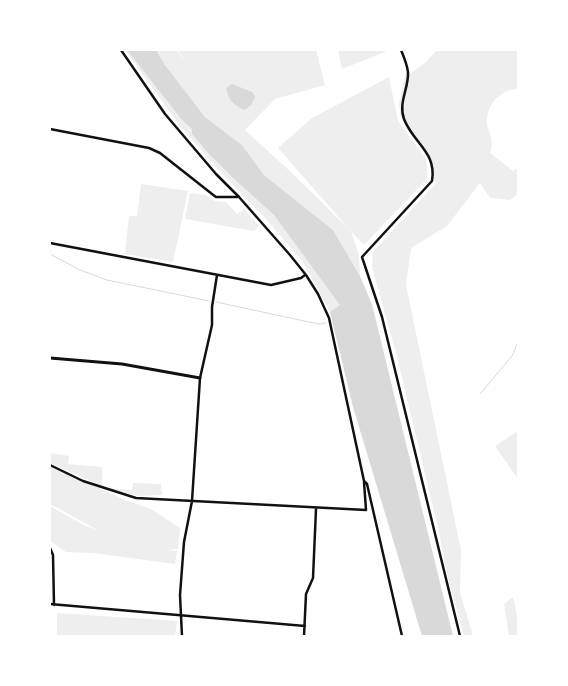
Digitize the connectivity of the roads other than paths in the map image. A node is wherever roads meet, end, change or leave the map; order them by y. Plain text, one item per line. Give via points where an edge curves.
1 (121, 50) edge
2 (401, 50) edge
3 (50, 129) edge
4 (238, 197) junction
5 (50, 243) edge
6 (217, 275) junction
7 (306, 275) junction
8 (50, 358) edge
9 (200, 378) junction
10 (50, 465) edge
11 (364, 481) junction
12 (192, 501) junction
13 (316, 509) junction
14 (50, 548) edge
15 (52, 604) edge
16 (181, 615) junction
17 (305, 626) junction
18 (182, 636) edge
19 (304, 636) edge
20 (402, 636) edge
21 (460, 636) edge

1 - 4 street via 165,114
2 - 21 street via 408,75 402,103 404,120 430,158 432,181 362,257 382,317
3 - 4 street via 149,148 216,197
4 - 7 street
5 - 6 street
6 - 7 street via 271,285
6 - 9 street via 212,325
7 - 11 street via 329,318
8 - 9 street via 122,364
9 - 12 street
10 - 12 street via 83,481 136,498
11 - 13 street via 366,510
11 - 20 street
12 - 13 street
12 - 16 street via 184,542
13 - 17 street via 313,578 306,594
14 - 15 street via 53,555
15 - 16 street
16 - 17 street
16 - 18 street
17 - 19 street

